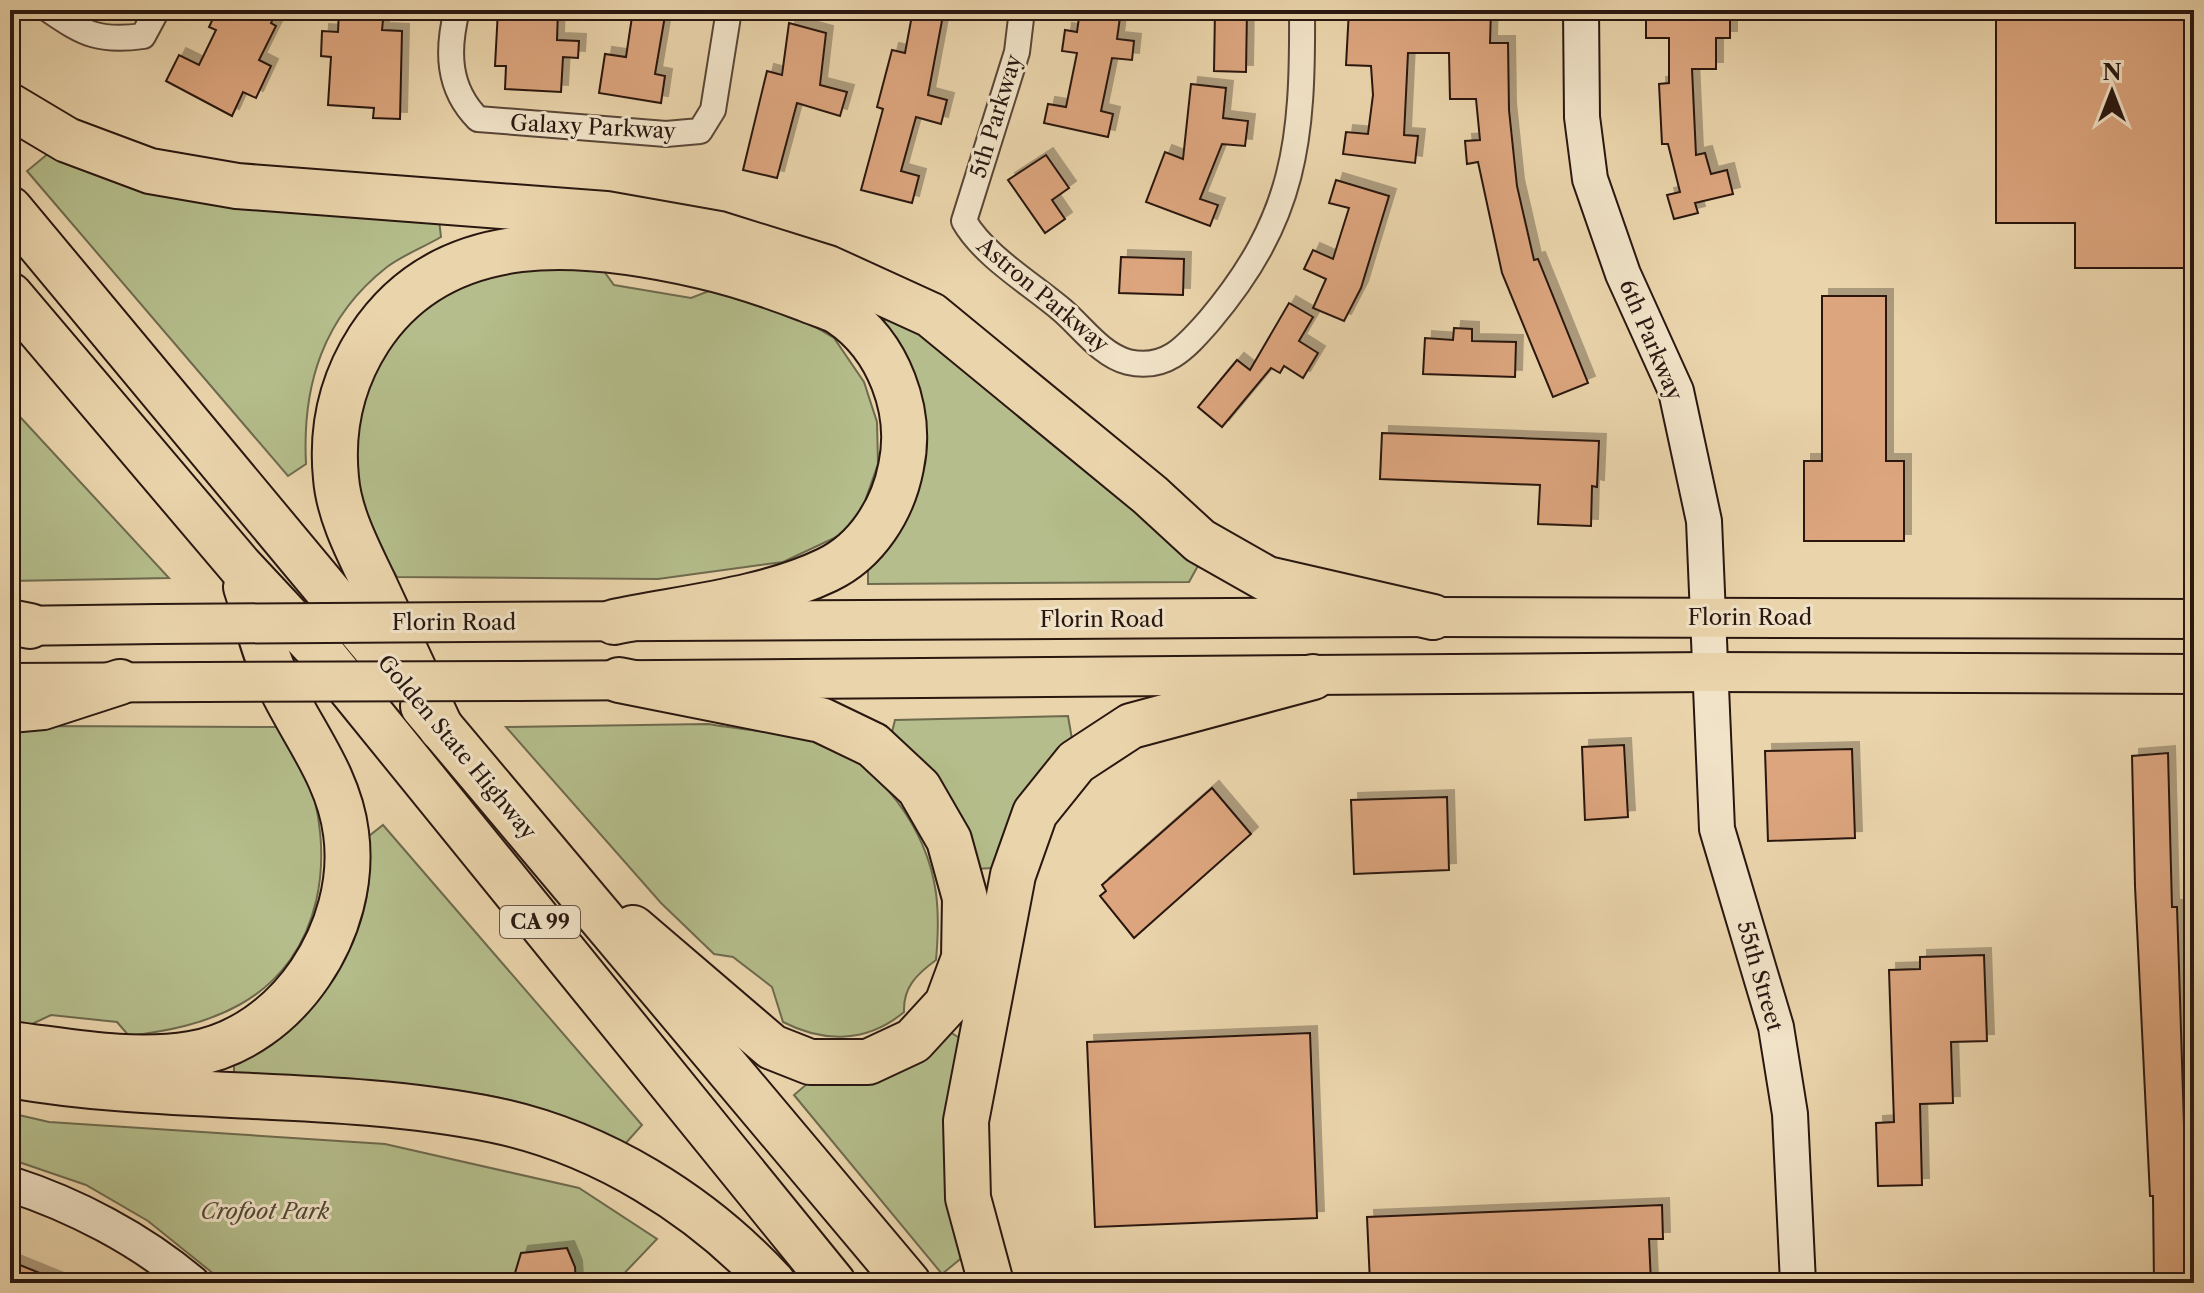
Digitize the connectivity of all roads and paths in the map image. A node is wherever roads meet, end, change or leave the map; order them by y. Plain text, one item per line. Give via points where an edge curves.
1 (49, 10) edge
2 (157, 10) edge
3 (457, 10) edge
4 (729, 10) edge
5 (1022, 10) edge
6 (1302, 10) edge
7 (1581, 10) edge
8 (10, 106) edge
9 (10, 209) edge
10 (964, 221) joint
11 (10, 295) edge
12 (10, 337) edge
13 (97, 395) junction
14 (240, 566) junction
15 (1433, 617) junction
16 (1710, 617) junction
17 (2194, 619) edge
18 (614, 622) junction
19 (17, 625) edge
20 (1710, 672) junction
21 (2194, 674) edge
22 (1313, 677) junction
23 (619, 680) junction
24 (120, 682) junction
25 (10, 683) edge
26 (10, 710) edge
27 (441, 728) junction
28 (547, 856) junction
29 (10, 1044) edge
30 (10, 1075) edge
31 (10, 1184) edge
32 (192, 1283) edge
33 (773, 1283) edge
34 (833, 1283) edge
35 (908, 1283) edge
36 (991, 1283) edge
37 (1798, 1283) edge

1 - 2 street via 73,27 111,41 143,36
3 - 4 street, Galaxy Parkway via 448,44 454,81 463,104 478,119 666,134 700,131 713,110
5 - 10 street, 5th Parkway via 1017,52
6 - 10 street, Astron Parkway via 1296,148 1283,202 1267,240 1230,295 1171,360 1126,362 1105,350 976,243
7 - 16 street, 6th Parkway via 1582,117 1590,179 1623,274 1676,391 1704,521
8 - 15 highway via 67,140 150,171 237,186 606,214 719,234 828,268 931,315 1200,541 1267,579
9 - 27 highway, Golden State Highway / CA 99
11 - 13 highway, Golden State Highway / CA 99
12 - 13 highway
13 - 14 highway, Golden State Highway / CA 99
14 - 29 highway via 276,678 330,776 346,832 346,891 328,948 294,996 248,1032 193,1054 135,1059
14 - 34 highway, Golden State Highway / CA 99 via 324,656
15 - 16 main road, Florin Road
15 - 18 main road, Florin Road
16 - 17 main road, Florin Road
16 - 20 street, 6th Parkway
18 - 19 main road, Florin Road, bridge
18 - 27 highway via 783,587 830,569 870,537 896,493 906,444 899,393 876,348 840,312 744,275 644,253 542,246 483,254 430,277 385,316 353,365 335,422 336,481 353,538
20 - 21 main road
20 - 22 main road
20 - 37 street, 55th Street via 1717,829 1776,1027 1790,1114
22 - 23 main road
22 - 36 highway via 1131,726 1076,762 1035,813 1013,875 966,1121 968,1198
23 - 24 main road, bridge
23 - 28 highway via 821,720 873,745 919,788 949,840 965,898 964,958 947,1004 913,1041 868,1062 810,1062 772,1047
24 - 25 main road
24 - 26 highway via 43,707
27 - 28 highway, Golden State Highway / CA 99
28 - 35 highway, Golden State Highway / CA 99
30 - 33 highway via 76,1087 417,1108 496,1121 608,1160 660,1189 706,1220
31 - 32 street via 42,1194 140,1245

